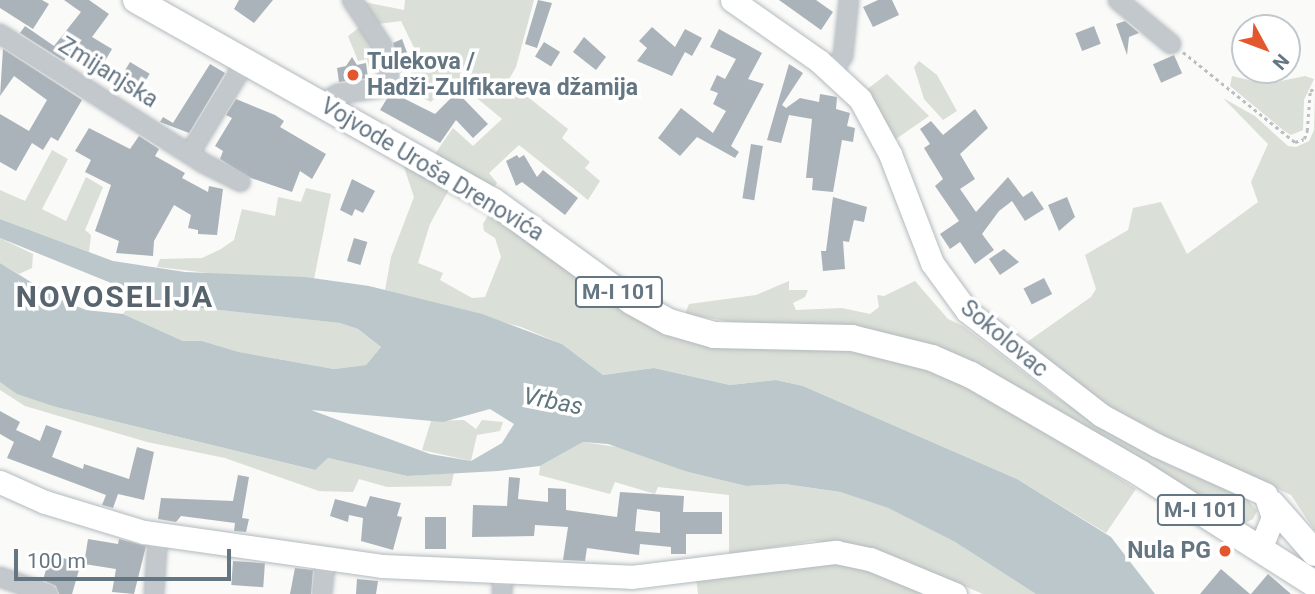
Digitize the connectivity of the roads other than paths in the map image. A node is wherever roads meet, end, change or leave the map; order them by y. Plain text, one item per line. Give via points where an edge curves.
1 (136, 0) edge
2 (352, 0) edge
3 (732, 0) edge
4 (849, 0) edge
5 (1118, 0) edge
6 (0, 34) edge
7 (1171, 44) road end
8 (246, 61) junction
9 (832, 72) junction
10 (321, 103) junction
11 (190, 153) junction
12 (241, 182) dead end
13 (0, 482) edge
14 (1272, 504) junction
15 (158, 534) junction
16 (1261, 547) junction
17 (1315, 554) edge
18 (326, 557) junction
19 (0, 577) edge
20 (503, 584) edge
21 (1315, 584) edge
22 (48, 594) edge
23 (155, 594) edge
24 (323, 594) edge
25 (955, 594) edge

1 - 8 main road, Vojvode Uroša Drenovića / M-I 101
2 - 10 street via 382,45 389,75 380,88 338,94
3 - 9 street, Sokolovac
4 - 9 street via 843,57
5 - 7 street
6 - 11 street, Zmijanjska
8 - 10 main road, Vojvode Uroša Drenovića / M-I 101
8 - 11 street
9 - 14 street, Sokolovac via 872,117 932,263 967,311 1101,415 1182,458 1256,487
10 - 16 main road, Vojvode Uroša Drenovića / M-I 101 via 500,206 631,301 669,322 714,335 865,340 932,358 1031,410
11 - 12 street, Zmijanjska
13 - 15 street via 71,511
14 - 16 street via 1270,530
14 - 17 main road
15 - 18 street
15 - 23 street
16 - 21 main road, M-I 101
18 - 20 street
18 - 24 street
19 - 22 street
20 - 25 street via 631,577 827,551 870,559

